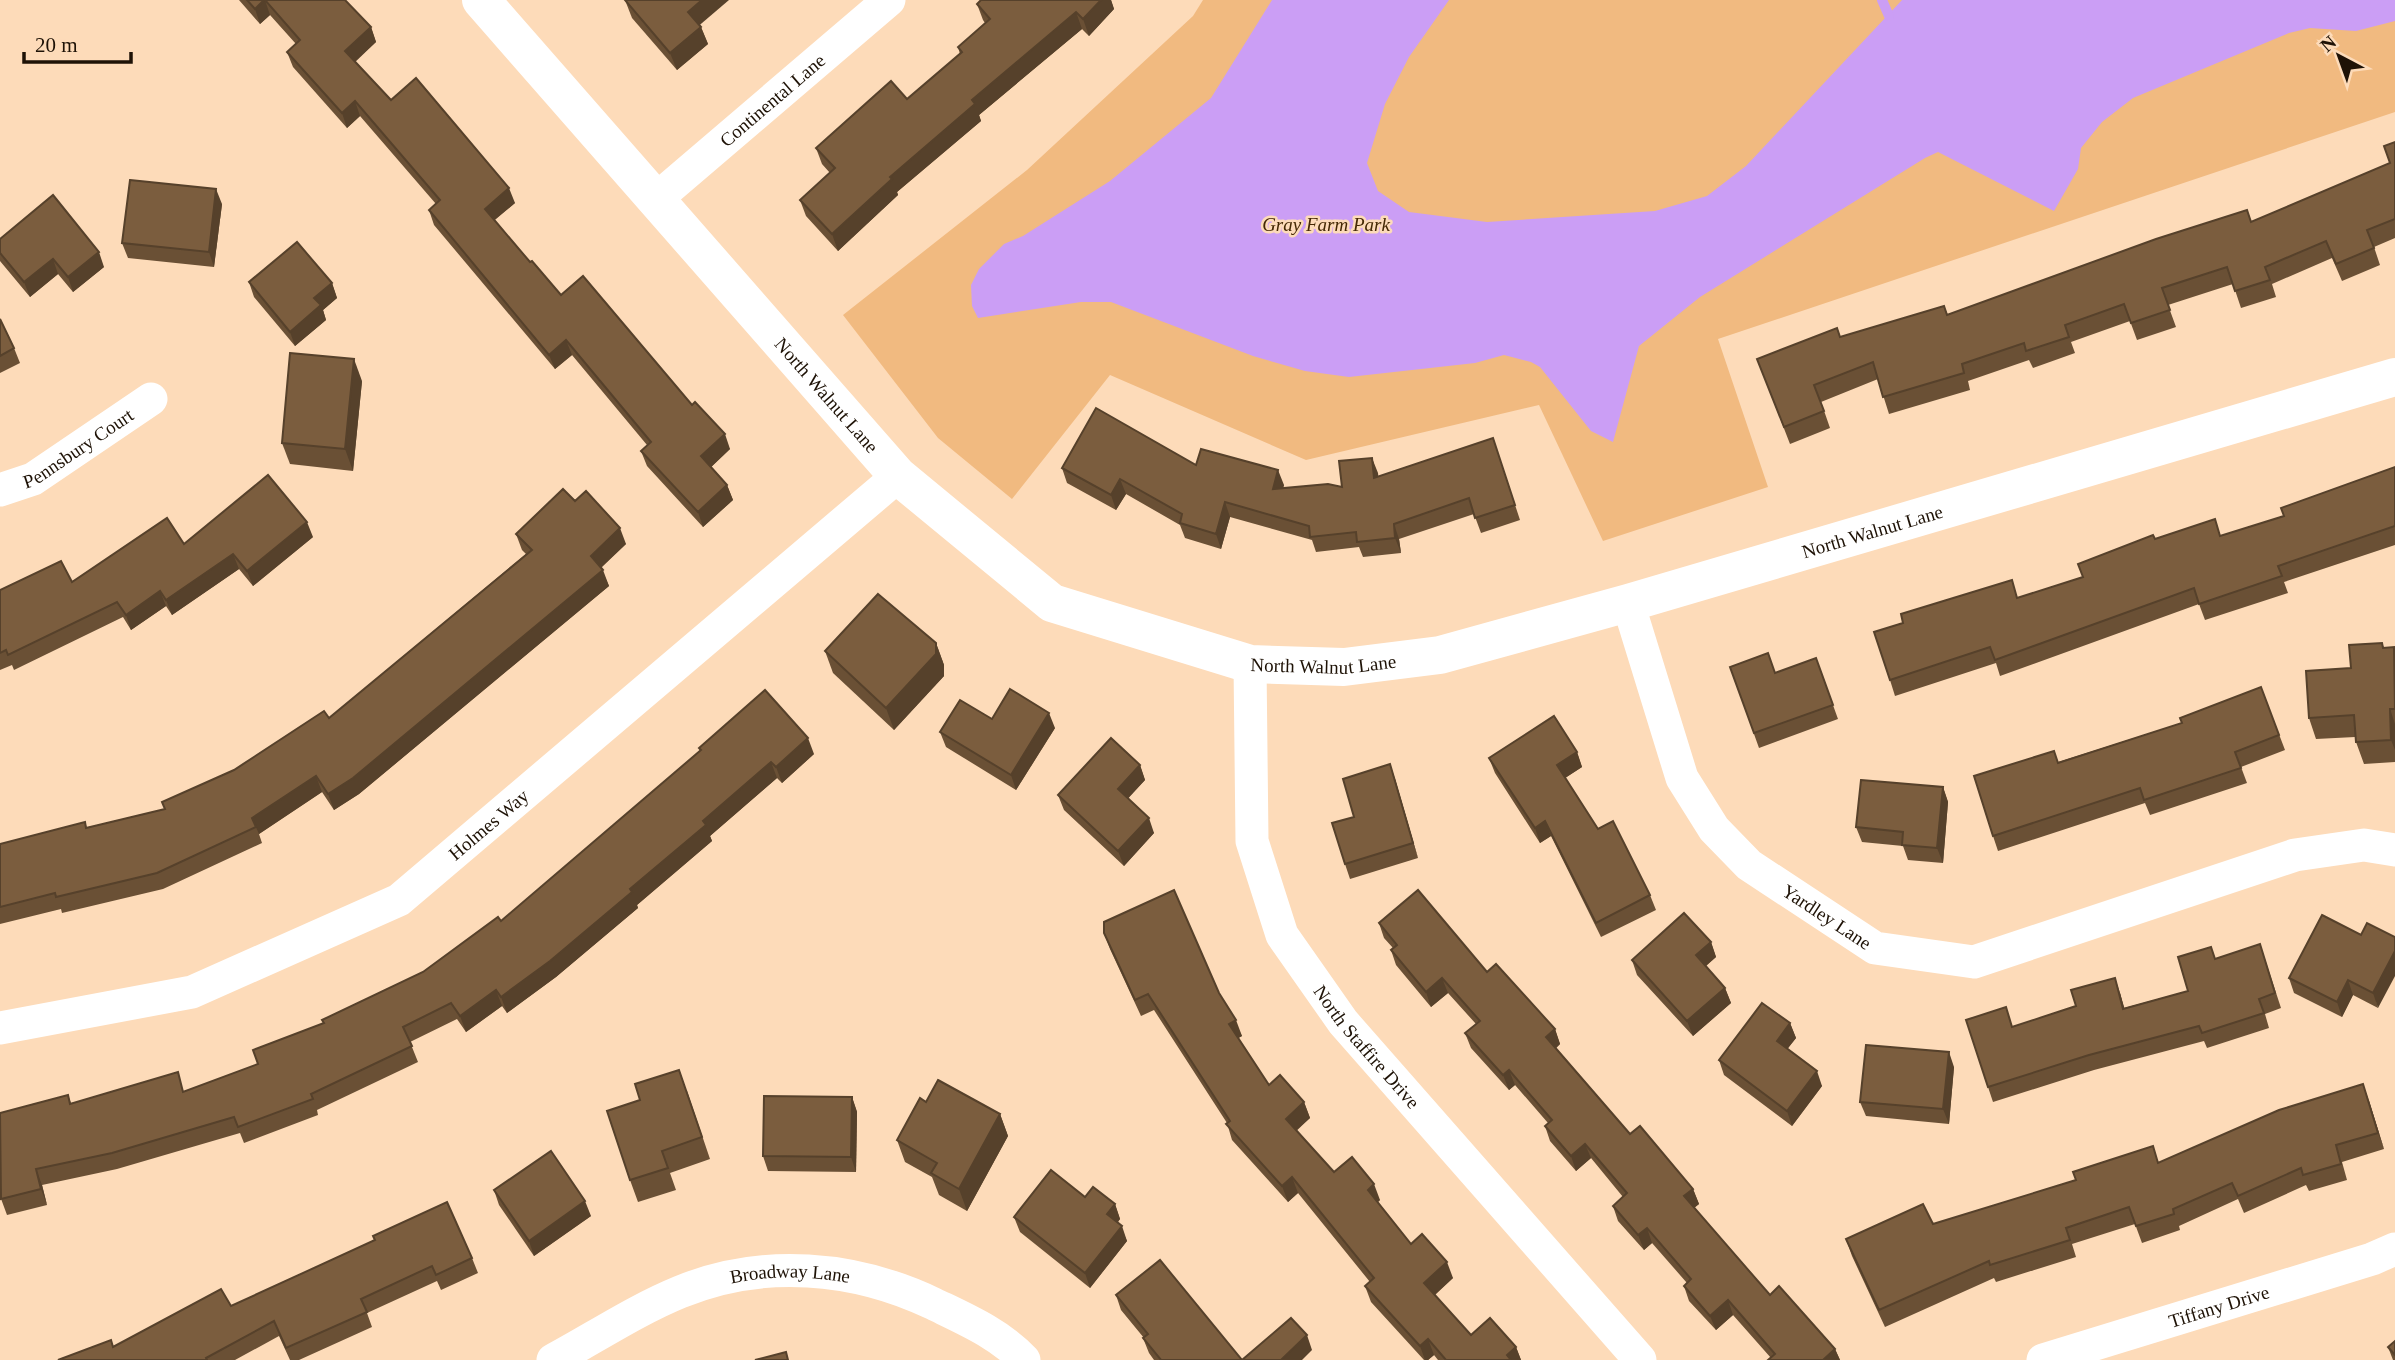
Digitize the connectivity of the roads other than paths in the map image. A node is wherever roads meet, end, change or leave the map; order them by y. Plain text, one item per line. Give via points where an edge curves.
1 (481, 0) edge
2 (889, 0) edge
3 (655, 200) junction
4 (2395, 377) edge
5 (151, 399) dead end
6 (898, 477) junction
7 (0, 490) edge
8 (1628, 603) junction
9 (1250, 664) junction
10 (2395, 850) edge
11 (0, 1028) edge
12 (2395, 1249) edge
13 (553, 1360) edge
14 (1024, 1360) edge
15 (1640, 1360) edge
16 (2043, 1360) edge

1 - 3 street, North Walnut Lane
2 - 3 street, Continental Lane
3 - 6 street, North Walnut Lane
4 - 8 street, North Walnut Lane
5 - 7 street, Pennsbury Court via 33,479
6 - 9 street, North Walnut Lane via 1052,603
6 - 11 street, Holmes Way via 399,900 192,992
8 - 9 street, North Walnut Lane via 1440,655 1344,667
8 - 10 street, Yardley Lane via 1682,778 1714,829 1749,865 1875,947 1974,962 2295,855 2364,845
9 - 15 street, North Staffire Drive via 1251,841 1282,935 1343,1022
12 - 16 street, Tiffany Drive
13 - 14 street, Broadway Lane via 679,1292 731,1276 785,1269 850,1274 913,1294 976,1324

